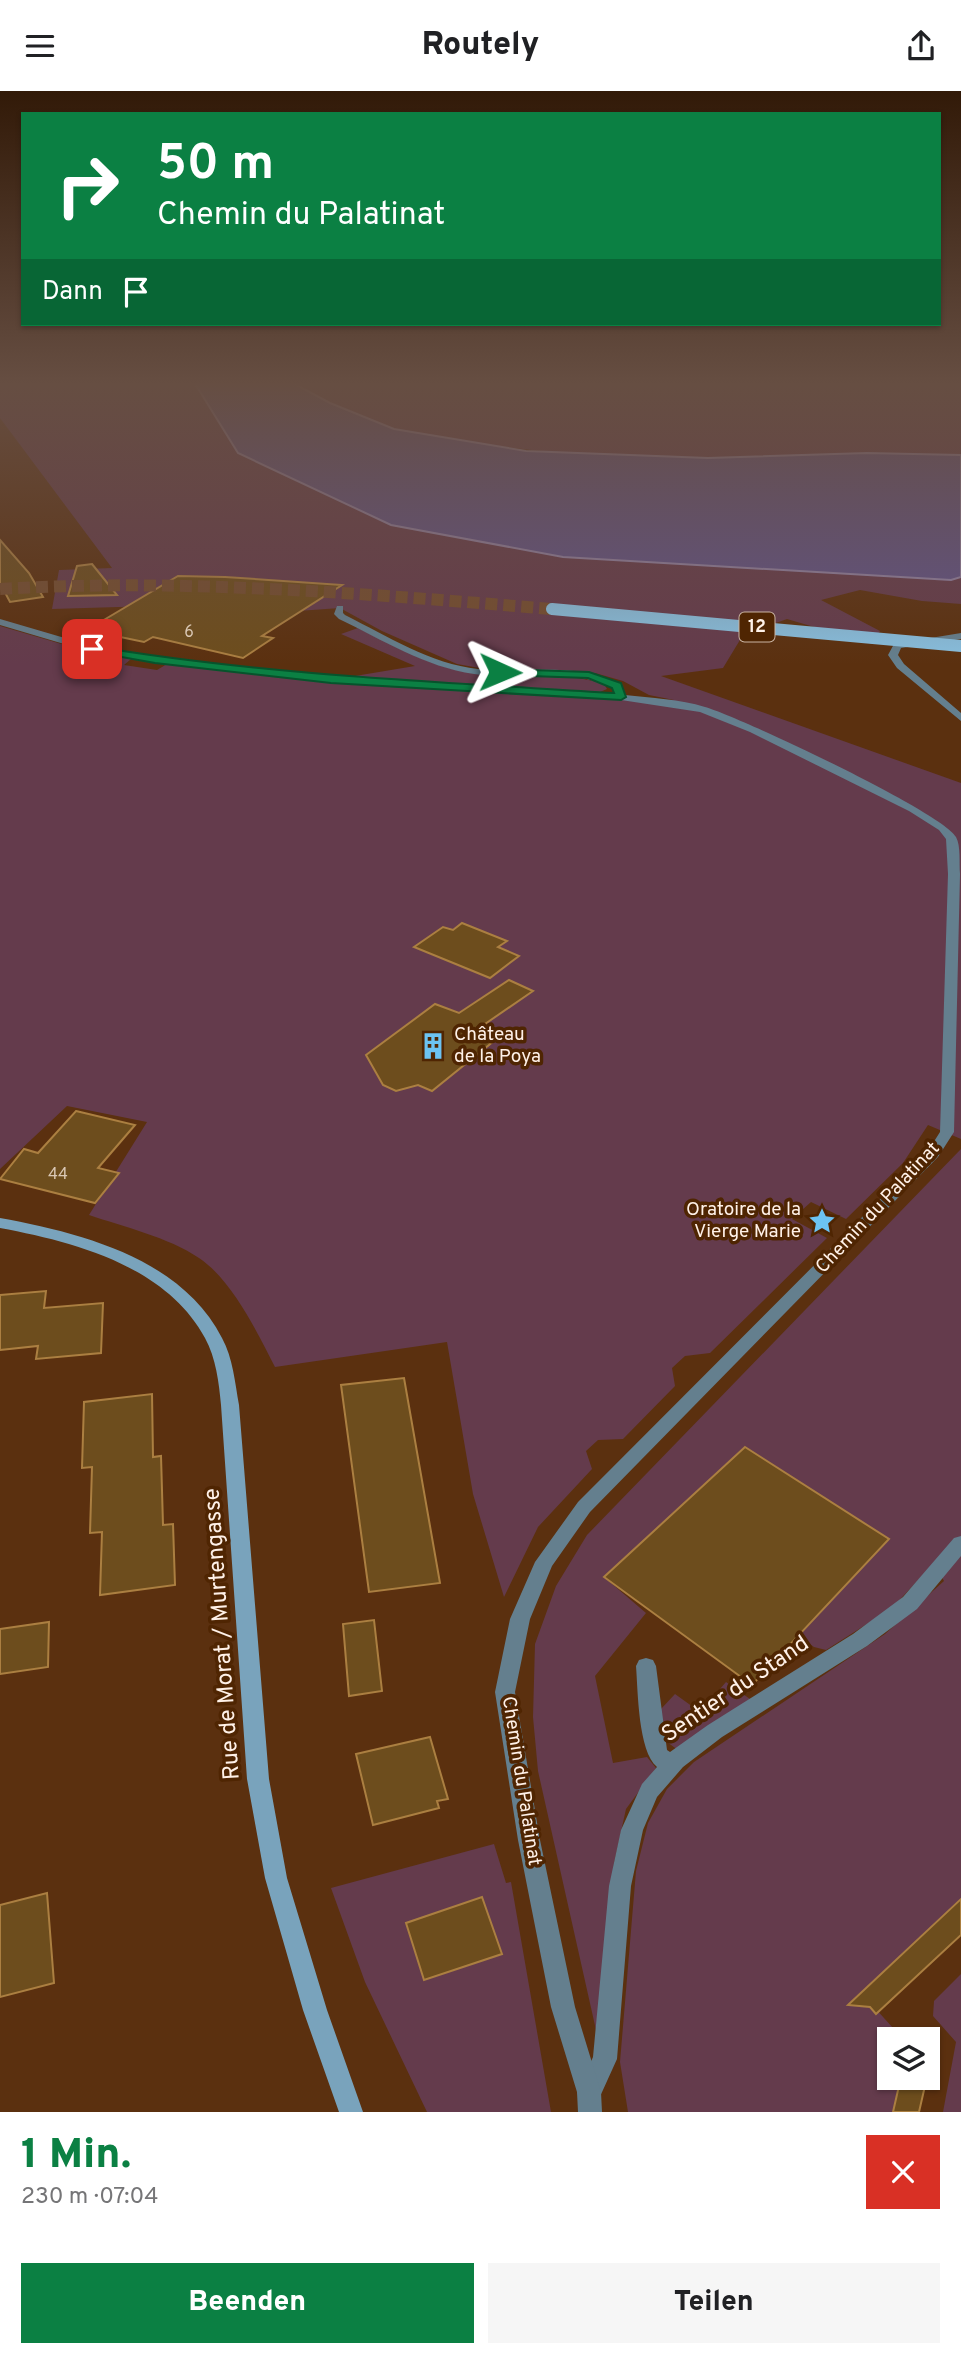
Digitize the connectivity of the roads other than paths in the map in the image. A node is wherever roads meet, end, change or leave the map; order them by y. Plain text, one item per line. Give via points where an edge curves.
1 (340, 608) dead end
2 (552, 609) tunnel mouth
3 (0, 622) edge
4 (961, 636) edge
5 (961, 646) edge
6 (621, 697) junction
7 (961, 718) edge
8 (954, 1127) edge
9 (0, 1223) edge
10 (961, 1543) edge
11 (646, 1666) dead end
12 (671, 1766) junction
13 (589, 2102) edge
14 (351, 2112) edge

1 - 6 street via 342,617 449,666 477,672 589,675 617,686
2 - 5 main road, 12, bridge
3 - 6 street, Chemin du Palatinat via 92,649 155,660 331,679
4 - 7 street via 904,644 892,656
6 - 8 street, Chemin du Palatinat via 702,709 754,730 913,809 952,839
8 - 13 street, Chemin du Palatinat via 933,1154 584,1507 544,1562 520,1619 505,1692 560,1994
9 - 14 main road, Rue de Morat / Murtengasse via 105,1252 170,1284 197,1310 218,1348 230,1405 258,1779 276,1878
10 - 12 street, Sentier du Stand via 910,1603 715,1731
11 - 12 street via 658,1755
12 - 13 street, Sentier du Stand via 649,1791 632,1830 620,1886 605,2059

